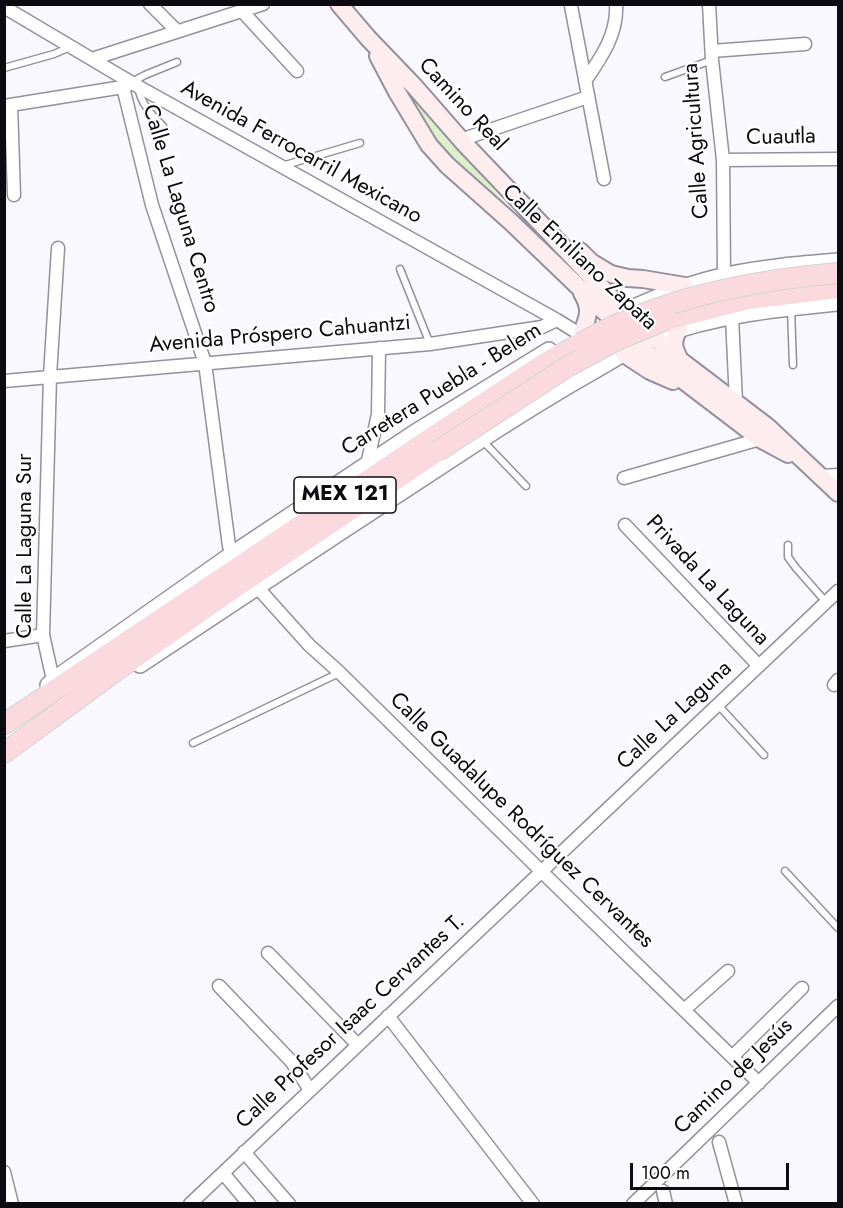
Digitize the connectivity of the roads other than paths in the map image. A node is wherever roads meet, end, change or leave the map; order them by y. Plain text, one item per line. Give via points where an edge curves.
1 (150, 4) edge
2 (262, 4) edge
3 (339, 4) edge
4 (616, 4) edge
5 (709, 4) edge
6 (4, 7) edge
7 (569, 7) edge
8 (242, 11) junction
9 (177, 32) junction
10 (368, 38) junction
11 (805, 44) dead end
12 (72, 47) junction
13 (712, 55) junction
14 (92, 58) junction
15 (177, 62) dead end
16 (4, 68) edge
17 (297, 71) dead end
18 (665, 77) dead end
19 (585, 81) junction
20 (131, 85) junction
21 (588, 97) junction
22 (8, 106) edge
23 (163, 126) dead end
24 (470, 137) dead end
25 (360, 143) dead end
26 (838, 159) edge
27 (723, 160) junction
28 (281, 166) junction
29 (494, 173) junction
30 (604, 179) dead end
31 (14, 195) dead end
32 (58, 248) dead end
33 (838, 261) edge
34 (400, 269) dead end
35 (838, 273) edge
36 (724, 275) junction
37 (685, 286) junction
38 (578, 287) junction
39 (838, 288) edge
40 (838, 303) edge
41 (791, 308) junction
42 (618, 314) junction
43 (732, 316) junction
44 (557, 320) junction
45 (680, 329) junction
46 (580, 333) junction
47 (654, 338) junction
48 (430, 344) junction
49 (379, 348) junction
50 (631, 350) junction
51 (680, 360) junction
52 (205, 363) junction
53 (793, 365) dead end
54 (50, 376) junction
55 (4, 381) edge
56 (736, 402) junction
57 (760, 439) junction
58 (482, 440) junction
59 (807, 464) junction
60 (367, 465) junction
61 (838, 475) edge
62 (821, 476) junction
63 (624, 478) dead end
64 (526, 486) dead end
65 (838, 493) edge
66 (625, 525) dead end
67 (788, 544) dead end
68 (232, 554) junction
69 (257, 587) junction
70 (838, 591) edge
71 (826, 602) junction
72 (44, 635) junction
73 (4, 640) edge
74 (118, 659) junction
75 (759, 666) junction
76 (339, 672) junction
77 (53, 680) junction
78 (718, 705) junction
79 (23, 710) junction
80 (4, 723) edge
81 (43, 724) junction
82 (193, 743) dead end
83 (4, 753) edge
84 (764, 755) dead end
85 (541, 871) junction
86 (785, 871) dead end
87 (838, 928) edge
88 (268, 953) dead end
89 (728, 971) dead end
90 (219, 986) dead end
91 (802, 988) dead end
92 (838, 1006) edge
93 (684, 1010) junction
94 (388, 1016) junction
95 (358, 1044) junction
96 (732, 1056) junction
97 (759, 1083) junction
98 (310, 1090) junction
99 (719, 1142) dead end
100 (244, 1152) junction
101 (4, 1172) edge
102 (223, 1173) junction
103 (12, 1203) edge
104 (190, 1203) edge
105 (249, 1203) edge
106 (289, 1203) edge
107 (533, 1203) edge
108 (633, 1203) edge
109 (736, 1203) edge

1 - 9 street
2 - 8 street
3 - 10 main road, Camino Real
4 - 19 street via 615,26 602,57
5 - 13 street, Calle Agricultura
6 - 12 street, Avenida Ferrocarril Mexicano
7 - 19 street
8 - 9 street
8 - 17 street
9 - 14 street
10 - 29 main road, Camino Real
10 - 38 main road, Calle Emiliano Zapata via 429,145
11 - 13 street
12 - 14 street, Avenida Ferrocarril Mexicano
12 - 16 lane
13 - 18 lane
13 - 27 street, Calle Agricultura
14 - 20 street, Avenida Ferrocarril Mexicano
15 - 20 lane
19 - 21 street
20 - 22 street
20 - 23 lane
20 - 28 street, Avenida Ferrocarril Mexicano
20 - 52 street, Calle La Laguna Centro via 152,205
21 - 24 street
21 - 30 street
22 - 31 street
25 - 28 lane
26 - 27 street, Cuautla
27 - 36 street, Calle Agricultura
28 - 44 street, Avenida Ferrocarril Mexicano
29 - 37 main road via 591,262 611,274
29 - 42 main road, Camino Real
32 - 54 street, Calle La Laguna Sur
33 - 36 street, Carretera Puebla - Belem
34 - 48 lane
35 - 74 main road, Carretera Puebla - Belem / MEX 121, bridge via 780,279 682,300 626,320 581,343 440,432
36 - 37 street, Carretera Puebla - Belem
37 - 42 street, Carretera Puebla - Belem
38 - 42 main road, Calle Emiliano Zapata
38 - 46 main road via 587,301 588,313
39 - 74 main road, Carretera Puebla - Belem / MEX 121, bridge via 725,304 666,320 619,339 567,367 237,586
40 - 41 street, Carretera Puebla - Belem
41 - 43 street, Carretera Puebla - Belem
41 - 53 lane
42 - 46 street, Carretera Puebla - Belem
42 - 47 main road, Camino Real
42 - 50 main road, Calle Emiliano Zapata
43 - 45 street, Carretera Puebla - Belem
43 - 56 street
44 - 46 street, Avenida Ferrocarril Mexicano
44 - 48 street, Avenida Próspero Cahuantzi via 542,327
45 - 47 street, Carretera Puebla - Belem
45 - 51 main road via 674,338 674,349
46 - 60 street, Carretera Puebla - Belem
47 - 50 street, Carretera Puebla - Belem
47 - 51 main road, Calle Emiliano Zapata
48 - 49 street, Avenida Próspero Cahuantzi
49 - 52 street, Avenida Próspero Cahuantzi
49 - 60 street via 378,414
50 - 57 main road, Calle Emiliano Zapata via 698,392
50 - 58 street, Carretera Puebla - Belem
51 - 56 main road, Calle Emiliano Zapata
52 - 54 street, Avenida Próspero Cahuantzi
52 - 68 street, Calle La Laguna Centro
54 - 55 street, Avenida Próspero Cahuantzi
54 - 72 street, Calle La Laguna Sur
56 - 59 main road, Calle Emiliano Zapata
57 - 59 main road, Calle Emiliano Zapata
57 - 63 street
58 - 64 lane
58 - 69 street, Carretera Puebla - Belem
59 - 62 main road, Calle Emiliano Zapata
60 - 68 street, Carretera Puebla - Belem
61 - 62 street
62 - 65 main road, Calle Emiliano Zapata
66 - 75 street, Privada La Laguna
67 - 71 lane via 788,557
68 - 77 street, Carretera Puebla - Belem
69 - 76 street, Calle Guadalupe Rodríguez Cervantes
69 - 81 street, Carretera Puebla - Belem
70 - 71 street, Calle La Laguna
71 - 75 street, Calle La Laguna
72 - 73 street
72 - 77 street, Calle La Laguna Sur
74 - 79 main road, Carretera Puebla - Belem / MEX 121
74 - 81 main road, Carretera Puebla - Belem / MEX 121
75 - 78 street, Calle La Laguna
76 - 82 lane
76 - 85 street, Calle Guadalupe Rodríguez Cervantes
77 - 79 street, Carretera Puebla - Belem
78 - 84 lane
78 - 85 street, Calle La Laguna
79 - 80 main road, Carretera Puebla - Belem / MEX 121
81 - 83 main road, Carretera Puebla - Belem / MEX 121
85 - 93 street, Calle Guadalupe Rodríguez Cervantes
85 - 94 street, Calle Profesor Isaac Cervantes T.
86 - 87 lane
88 - 95 street
89 - 93 street
90 - 98 street via 291,1061
91 - 96 street
92 - 97 street, Camino de Jesús
93 - 96 street, Calle Guadalupe Rodríguez Cervantes
94 - 95 street, Calle Profesor Isaac Cervantes T.
94 - 107 street
95 - 98 street, Calle Profesor Isaac Cervantes T.
96 - 97 street, Calle Guadalupe Rodríguez Cervantes
97 - 108 street, Camino de Jesús
98 - 100 street, Calle Profesor Isaac Cervantes T.
99 - 109 street
100 - 102 street, Calle Profesor Isaac Cervantes T.
100 - 106 street
101 - 103 street
102 - 104 street, Calle Profesor Isaac Cervantes T.
102 - 105 street

